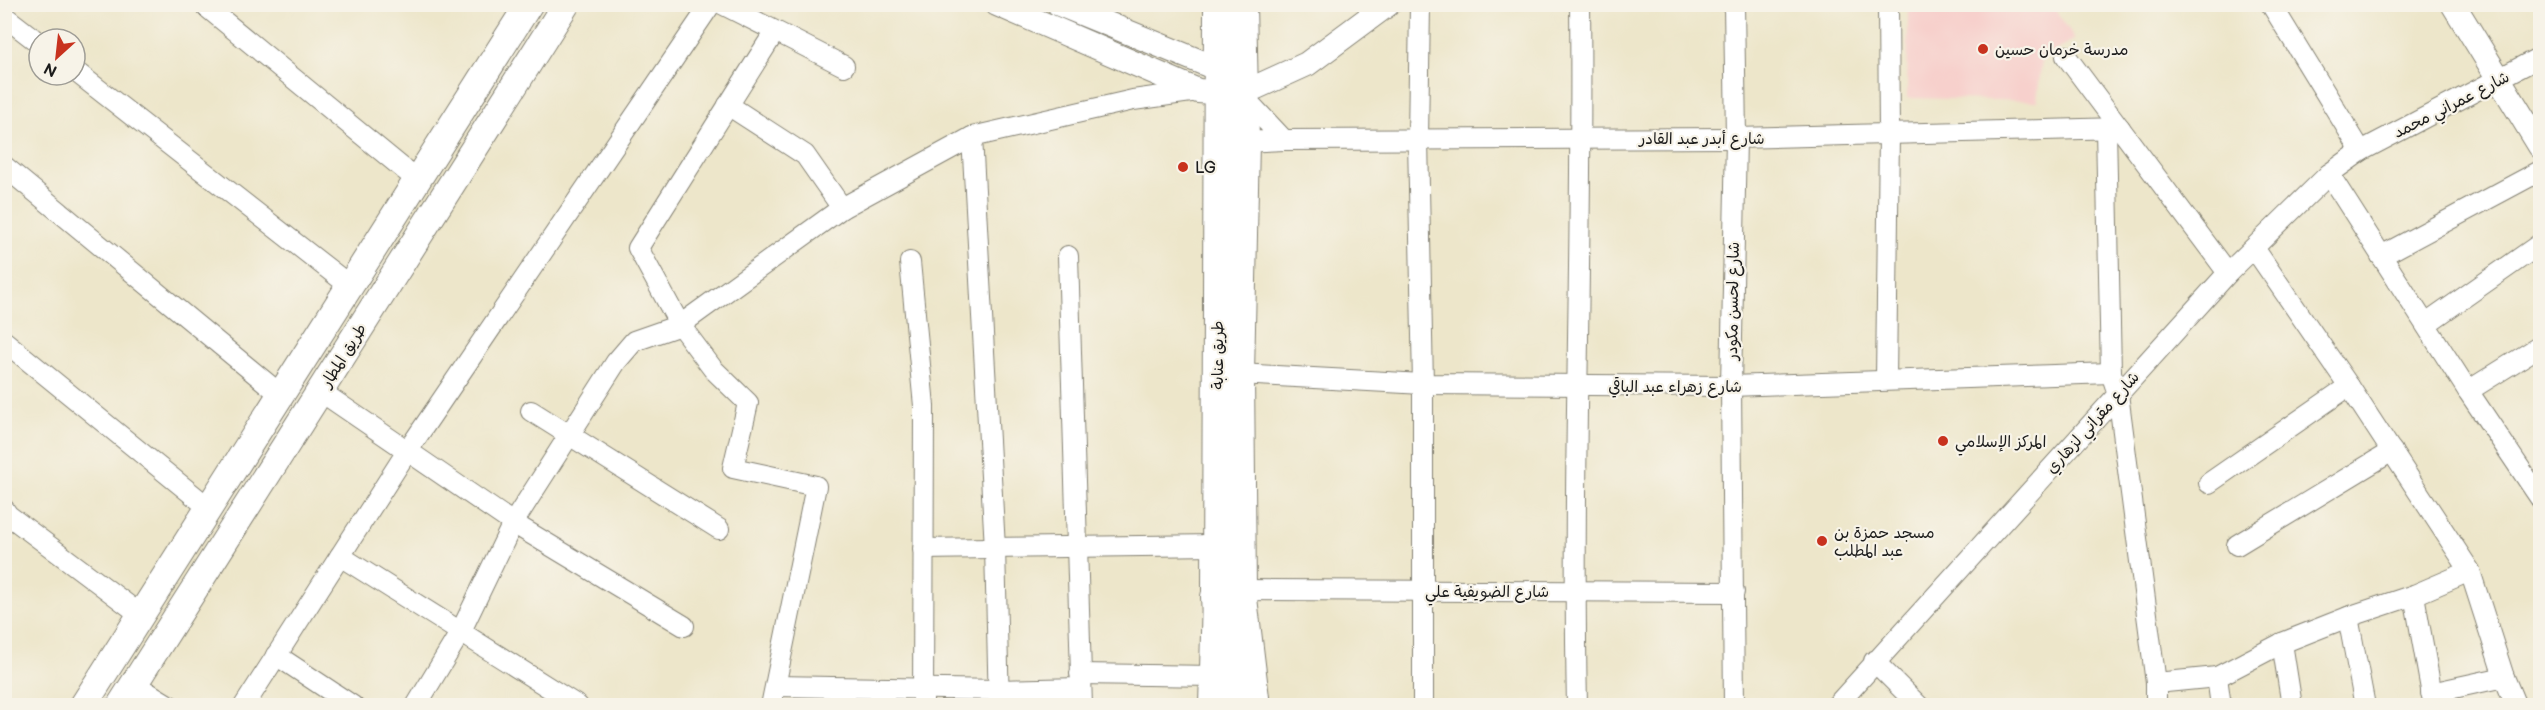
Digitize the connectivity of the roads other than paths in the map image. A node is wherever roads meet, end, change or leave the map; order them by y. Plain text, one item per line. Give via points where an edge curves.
1 (203, 4) edge
2 (529, 4) edge
3 (566, 4) edge
4 (711, 4) edge
5 (722, 4) edge
6 (997, 4) edge
7 (1059, 4) edge
8 (1219, 4) edge
9 (1241, 4) edge
10 (1388, 4) edge
11 (1420, 4) edge
12 (1580, 4) edge
13 (1734, 4) edge
14 (1888, 4) edge
15 (2271, 4) edge
16 (2453, 4) edge
17 (4, 16) edge
18 (774, 33) junction
19 (27, 34) edge
20 (2066, 56) dead end
21 (2541, 57) edge
22 (844, 66) dead end
23 (87, 80) edge
24 (2498, 80) junction
25 (1219, 87) junction
26 (728, 105) junction
27 (2113, 128) junction
28 (1889, 134) junction
29 (972, 137) junction
30 (1582, 138) junction
31 (1736, 138) junction
32 (1418, 139) junction
33 (1284, 140) junction
34 (1244, 142) junction
35 (2541, 146) edge
36 (2361, 151) junction
37 (4, 166) edge
38 (2541, 171) edge
39 (2329, 174) junction
40 (417, 180) junction
41 (842, 208) junction
42 (2541, 244) edge
43 (2254, 248) junction
44 (1068, 256) dead end
45 (2381, 256) junction
46 (910, 262) dead end
47 (2228, 273) junction
48 (350, 286) junction
49 (2426, 324) junction
50 (680, 325) junction
51 (4, 341) edge
52 (2541, 346) edge
53 (2110, 373) junction
54 (1239, 374) junction
55 (1886, 380) junction
56 (1423, 384) junction
57 (1576, 386) junction
58 (1731, 386) junction
59 (2349, 386) junction
60 (320, 391) junction
61 (2468, 391) junction
62 (2118, 394) junction
63 (281, 395) junction
64 (531, 411) dead end
65 (569, 435) junction
66 (408, 450) junction
67 (2392, 451) junction
68 (2209, 483) dead end
69 (2541, 498) edge
70 (209, 508) junction
71 (4, 509) edge
72 (513, 523) junction
73 (719, 530) dead end
74 (1217, 545) junction
75 (2237, 545) dead end
76 (995, 548) junction
77 (1076, 548) junction
78 (923, 549) junction
79 (340, 556) junction
80 (2470, 571) junction
81 (1423, 591) junction
82 (1574, 591) junction
83 (1734, 592) junction
84 (1229, 594) junction
85 (2414, 595) junction
86 (141, 615) junction
87 (2348, 617) junction
88 (684, 626) dead end
89 (460, 633) junction
90 (2282, 643) junction
91 (276, 655) junction
92 (1874, 661) junction
93 (2217, 677) junction
94 (2504, 677) junction
95 (2156, 683) junction
96 (1081, 689) edge
97 (127, 694) edge
98 (774, 696) edge
99 (1217, 696) edge
100 (923, 697) edge
101 (999, 698) edge
102 (2432, 699) edge
103 (83, 705) edge
104 (170, 705) edge
105 (244, 705) edge
106 (353, 705) edge
107 (416, 705) edge
108 (578, 705) edge
109 (1237, 705) edge
110 (1255, 705) edge
111 (1423, 705) edge
112 (1576, 705) edge
113 (1734, 705) edge
114 (1836, 705) edge
115 (1919, 705) edge
116 (2156, 705) edge
117 (2221, 705) edge
118 (2292, 705) edge
119 (2365, 705) edge
120 (2516, 705) edge

1 - 40 street
2 - 40 main road, طريق المطار
3 - 60 main road, طريق المطار
4 - 66 street
5 - 18 street
6 - 25 street
7 - 25 street
8 - 25 main road, طريق عنابة
9 - 25 main road, طريق عنابة
10 - 25 street via 1307,64
11 - 32 street
12 - 30 street
13 - 31 street, شارع لحسن مكودر
14 - 28 street
15 - 36 street
16 - 24 street
17 - 19 street
18 - 22 street
18 - 26 street
20 - 27 street
21 - 24 street, شارع عمراني محمد
23 - 48 street
24 - 35 street
24 - 36 street, شارع عمراني محمد
25 - 29 street via 1133,100
25 - 33 street
25 - 34 main road, طريق عنابة
25 - 74 main road, طريق عنابة
26 - 41 street via 806,155
26 - 50 street via 638,248
27 - 28 street, شارع أبدر عبد القادر
27 - 47 street
27 - 53 street
28 - 31 street, شارع أبدر عبد القادر
28 - 55 street
29 - 41 street
29 - 76 street
30 - 31 street, شارع أبدر عبد القادر
30 - 32 street, شارع أبدر عبد القادر
30 - 57 street
31 - 58 street, شارع لحسن مكودر
32 - 33 street, شارع أبدر عبد القادر
32 - 56 street
33 - 34 street, شارع أبدر عبد القادر
34 - 54 main road, طريق عنابة
36 - 39 street, شارع مقراني لزهاري
37 - 63 street
38 - 45 street
39 - 43 street, شارع مقراني لزهاري
39 - 45 street
40 - 48 main road, طريق المطار
41 - 50 street
42 - 49 street
43 - 47 street, شارع مقراني لزهاري
43 - 59 street
44 - 77 street
45 - 49 street
46 - 78 street via 924,406
47 - 62 street, شارع مقراني لزهاري
48 - 63 main road, طريق المطار
49 - 61 street
50 - 65 street via 634,341
50 - 98 street via 712,369 748,403 733,468 816,486
51 - 70 street
52 - 61 street
53 - 55 street, شارع زهراء عبد الباقي
53 - 62 street
54 - 56 street, شارع زهراء عبد الباقي
54 - 84 main road, طريق عنابة
55 - 58 street, شارع زهراء عبد الباقي
56 - 57 street, شارع زهراء عبد الباقي
56 - 81 street
57 - 58 street, شارع زهراء عبد الباقي
57 - 82 street
58 - 83 street, شارع لحسن مكودر
59 - 67 street
59 - 68 street
60 - 66 street
60 - 97 main road, طريق المطار
61 - 69 street
62 - 92 street, شارع مقراني لزهاري
62 - 95 street
63 - 70 main road, طريق المطار
64 - 65 street
65 - 72 street
65 - 73 street
66 - 72 street
66 - 79 street
67 - 75 street
67 - 80 street
70 - 86 main road, طريق المطار
71 - 86 street
72 - 88 street
72 - 89 street
74 - 77 street
74 - 84 main road, طريق عنابة
76 - 77 street
76 - 78 street
76 - 101 street
77 - 96 street
78 - 100 street
79 - 89 street
79 - 91 street
80 - 85 street
80 - 94 street
81 - 82 street, شارع الضويفية علي
81 - 84 street, شارع الضويفية علي
81 - 111 street
82 - 83 street, شارع الضويفية علي
82 - 112 street
83 - 113 street, شارع لحسن مكودر
84 - 99 highway, طريق عنابة
84 - 109 highway, طريق عنابة
84 - 110 main road
85 - 87 street
85 - 102 street
86 - 103 main road, طريق المطار
87 - 90 street
87 - 119 street
89 - 107 street
89 - 108 street
90 - 93 street
90 - 118 street
91 - 105 street
91 - 106 street
92 - 114 street, شارع مقراني لزهاري
92 - 115 street
93 - 95 street
93 - 117 street
94 - 102 street
94 - 120 street
95 - 116 street
96 - 99 street
96 - 101 street
97 - 104 street
98 - 100 street
100 - 101 street

